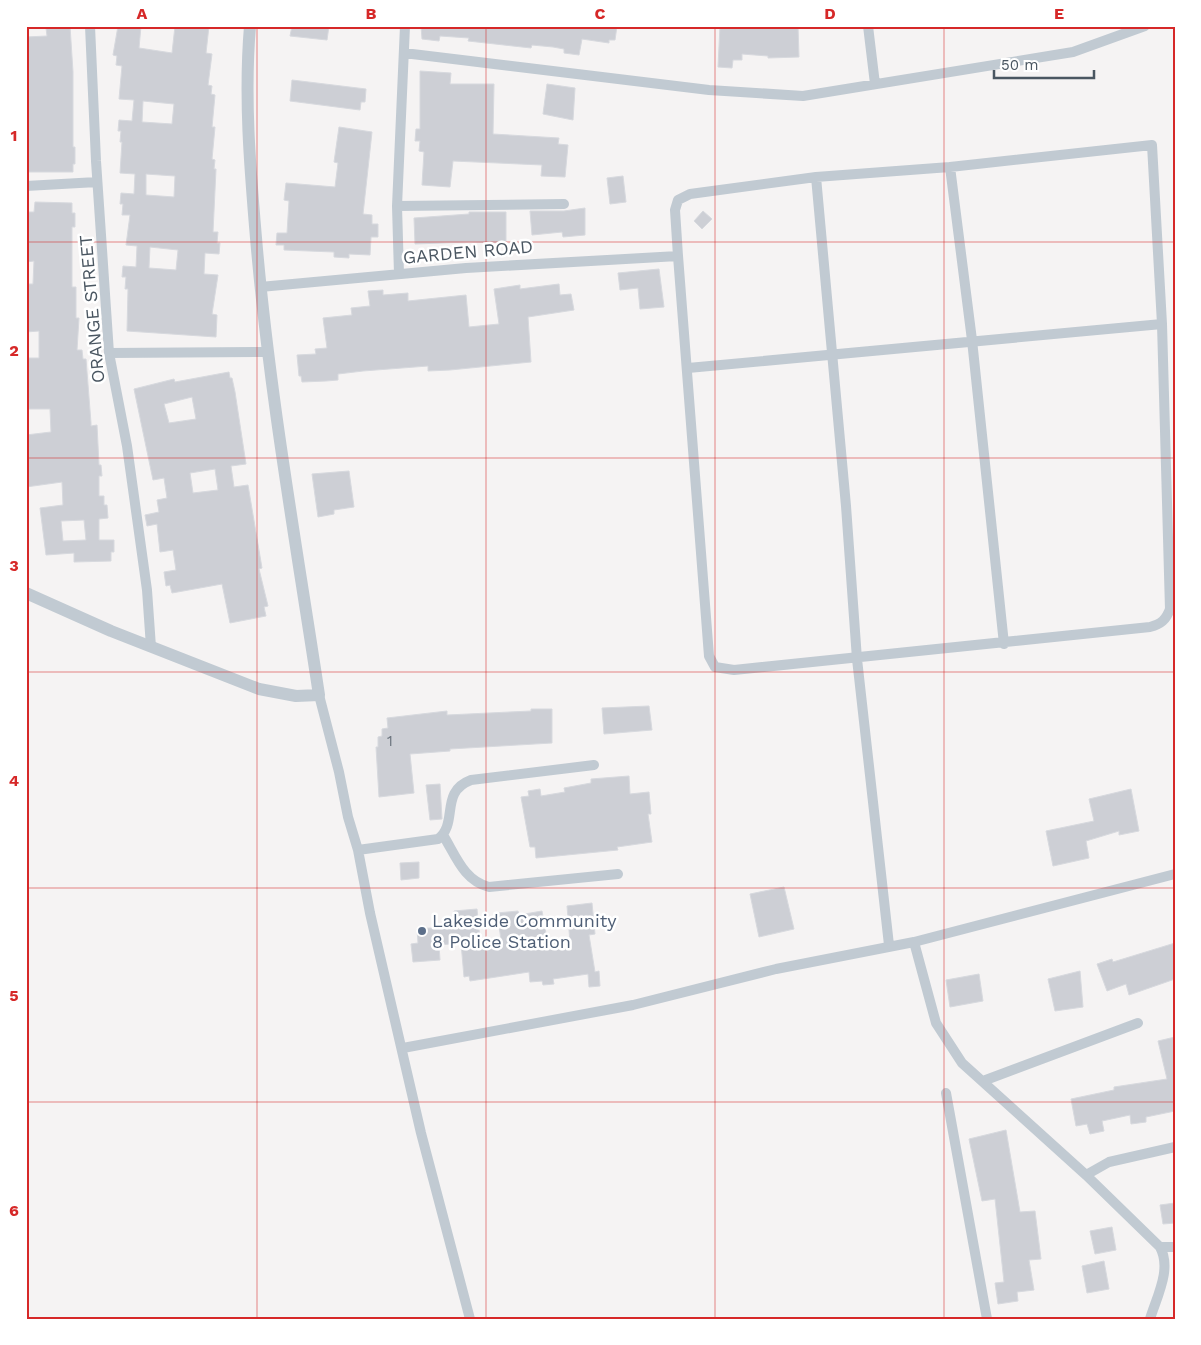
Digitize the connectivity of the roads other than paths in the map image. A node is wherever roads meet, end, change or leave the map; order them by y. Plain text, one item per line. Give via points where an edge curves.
1 (90, 26) edge
2 (250, 26) edge
3 (405, 26) edge
4 (868, 26) edge
5 (1145, 26) edge
6 (404, 53) junction
7 (875, 84) junction
8 (950, 167) junction
9 (816, 177) junction
10 (97, 182) junction
11 (26, 186) edge
12 (564, 204) dead end
13 (397, 206) junction
14 (678, 256) junction
15 (400, 274) junction
16 (260, 287) junction
17 (1162, 324) junction
18 (972, 340) junction
19 (268, 352) junction
20 (109, 353) junction
21 (832, 354) junction
22 (688, 368) junction
23 (26, 593) edge
24 (1004, 644) junction
25 (151, 647) junction
26 (857, 659) junction
27 (319, 695) junction
28 (594, 765) dead end
29 (443, 835) junction
30 (358, 850) junction
31 (618, 874) dead end
32 (1175, 874) edge
33 (914, 942) junction
34 (889, 945) junction
35 (1138, 1023) dead end
36 (403, 1048) junction
37 (983, 1081) junction
38 (946, 1093) dead end
39 (1175, 1147) edge
40 (1086, 1175) junction
41 (1160, 1247) junction
42 (1175, 1247) edge
43 (470, 1319) edge
44 (986, 1319) edge
45 (1150, 1319) edge

1 - 10 street, ORANGE STREET
2 - 16 street via 246,105 248,158
3 - 6 street
4 - 7 street
5 - 7 street via 1073,52
6 - 7 street via 709,90 803,96
6 - 13 street
8 - 9 street
8 - 17 street via 1152,145
8 - 18 street
9 - 14 street via 690,194 678,200
9 - 21 street
10 - 11 street
10 - 20 street, ORANGE STREET
12 - 13 street
13 - 15 street
14 - 15 street, GARDEN ROAD
14 - 22 street
15 - 16 street, GARDEN ROAD
16 - 19 street
17 - 18 street
17 - 24 street via 1170,609 1167,618 1150,627
18 - 21 street
18 - 24 street
19 - 20 street
19 - 27 street
20 - 25 street, ORANGE STREET via 127,446 147,590
21 - 22 street
21 - 26 street
22 - 26 street via 709,656 715,667 734,670
23 - 25 street
24 - 26 street
25 - 27 street via 273,693
26 - 34 street
27 - 30 street
28 - 29 street via 463,782 453,794
29 - 30 street via 431,840
29 - 31 street via 470,878 489,887
30 - 36 street
32 - 33 street
33 - 34 street
33 - 37 street via 936,1023 962,1063
34 - 36 street via 633,1005
35 - 37 street
36 - 43 street via 443,1221
37 - 40 street
38 - 44 street
39 - 40 street via 1109,1162
40 - 41 street
41 - 42 street
41 - 45 street via 1165,1269

